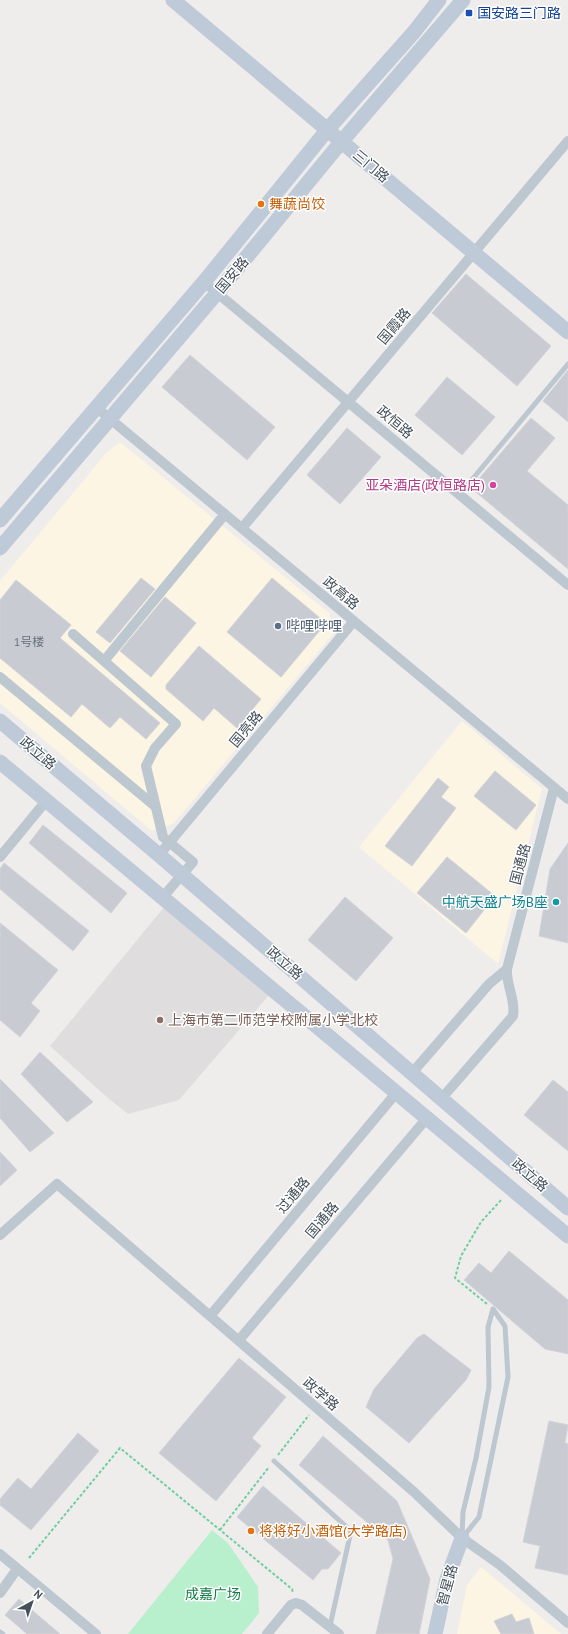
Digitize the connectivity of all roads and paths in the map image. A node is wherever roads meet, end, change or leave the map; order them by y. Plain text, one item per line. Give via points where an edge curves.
1 (174, 0) edge
2 (439, 0) edge
3 (463, 0) edge
4 (328, 129) junction
5 (342, 141) junction
6 (568, 141) edge
7 (474, 253) junction
8 (204, 282) junction
9 (217, 293) junction
10 (568, 332) edge
11 (568, 364) edge
12 (349, 402) junction
13 (97, 408) junction
14 (110, 418) junction
15 (460, 494) junction
16 (225, 514) junction
17 (0, 520) edge
18 (242, 528) junction
19 (0, 548) edge
20 (568, 585) edge
21 (354, 621) junction
22 (72, 634) dead end
23 (104, 661) junction
24 (0, 677) edge
25 (0, 721) edge
26 (0, 762) edge
27 (554, 788) junction
28 (568, 800) edge
29 (46, 801) junction
30 (156, 807) junction
31 (170, 842) junction
32 (159, 855) junction
33 (0, 857) edge
34 (182, 874) junction
35 (162, 898) junction
36 (506, 970) junction
37 (412, 1073) junction
38 (397, 1092) junction
39 (442, 1098) junction
40 (427, 1118) junction
41 (512, 1188) junction
42 (568, 1208) edge
43 (0, 1235) edge
44 (568, 1236) edge
45 (493, 1309) junction
46 (210, 1316) junction
47 (239, 1340) junction
48 (315, 1407) junction
49 (274, 1461) junction
50 (220, 1530) junction
51 (462, 1538) junction
52 (0, 1554) edge
53 (29, 1558) dead end
54 (17, 1569) junction
55 (0, 1593) edge
56 (296, 1603) junction
57 (568, 1623) edge
58 (330, 1626) junction
59 (0, 1632) edge
60 (3, 1634) edge
61 (96, 1634) edge
62 (267, 1634) edge
63 (339, 1634) edge
64 (435, 1634) edge

1 - 4 street, 三门路
2 - 4 street, 国安路
3 - 5 street, 国安路
4 - 5 street, 三门路
4 - 8 street, 国安路
5 - 7 street, 三门路
5 - 9 street, 国安路
6 - 7 street, 国霞路
7 - 10 street, 三门路
7 - 12 street, 国霞路
8 - 9 street, 政恒路
8 - 13 street, 国安路
9 - 12 street, 政恒路
9 - 14 street, 国安路
11 - 15 lane
12 - 15 street, 政恒路
12 - 18 street, 国霞路
13 - 14 street, 政高路
13 - 17 street, 国安路
14 - 16 street, 政高路
14 - 19 street, 国安路
15 - 20 street, 政恒路
16 - 18 street, 政高路
16 - 23 street
18 - 21 street, 政高路
21 - 27 street, 政高路
21 - 31 street, 国亮路
22 - 23 street
23 - 30 street via 176,724 155,748 146,766
24 - 30 street
25 - 32 street, 政立路
26 - 29 street, 政立路
27 - 28 street, 政高路
27 - 36 street, 国通路
29 - 33 street
29 - 35 street, 政立路
30 - 31 street via 163,837
31 - 32 street, 国亮路
31 - 34 street via 193,862
32 - 34 street, 政立路
34 - 35 street
34 - 37 street, 政立路
35 - 38 street, 政立路
36 - 37 street via 490,984
36 - 39 street, 国通路 via 506,980 513,1001 513,1016
37 - 39 street, 政立路
38 - 40 street, 政立路
38 - 46 street, 过通路
39 - 42 street, 政立路
40 - 41 street, 政立路
40 - 47 street, 国通路
41 - 44 street, 政立路
41 - 45 path via 481,1222 461,1256 455,1278
43 - 46 street, 政学路 via 57,1184
45 - 51 lane via 488,1327 489,1387 463,1512
45 - 51 lane via 505,1326 508,1377 479,1517
46 - 47 street, 政学路
47 - 48 street, 政学路
48 - 49 path
48 - 51 street, 政学路 via 414,1492
49 - 50 path
49 - 58 lane via 351,1531
50 - 53 path via 120,1448
50 - 56 path via 292,1589
51 - 57 street, 政学路
51 - 64 street, 智星路 via 447,1579
52 - 54 street
54 - 55 street
54 - 61 street
56 - 58 street
56 - 62 street via 291,1605
58 - 63 street
59 - 60 lane

